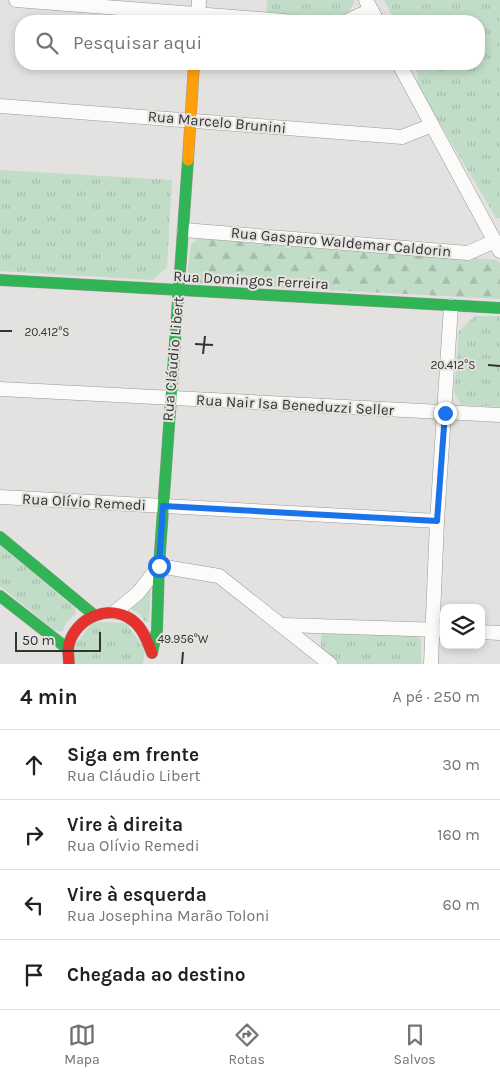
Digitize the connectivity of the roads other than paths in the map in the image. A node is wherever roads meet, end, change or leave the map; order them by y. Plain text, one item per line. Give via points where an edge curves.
1 (16, 0) edge
2 (199, 0) edge
3 (168, 15) edge
4 (198, 15) edge
5 (193, 70) edge
6 (402, 70) edge
7 (0, 106) edge
8 (189, 119) junction
9 (432, 125) junction
10 (184, 230) junction
11 (498, 246) edge
12 (0, 280) edge
13 (179, 290) junction
14 (451, 306) junction
15 (500, 308) edge
16 (0, 389) edge
17 (170, 398) junction
18 (445, 413) junction
19 (500, 415) edge
20 (0, 497) edge
21 (163, 506) junction
22 (437, 521) junction
23 (0, 537) edge
24 (159, 566) junction
25 (0, 596) edge
26 (115, 612) junction
27 (94, 615) junction
28 (283, 625) junction
29 (439, 630) edge
30 (485, 632) edge
31 (500, 633) edge
32 (68, 649) junction
33 (152, 660) edge
34 (69, 664) edge
35 (330, 664) edge
36 (431, 664) edge

1 - 3 street
2 - 4 street
5 - 8 street, Rua Cláudio Libert
6 - 9 street
7 - 8 street, Rua Marcelo Brunini
8 - 9 street, Rua Marcelo Brunini via 402,137
8 - 10 street, Rua Cláudio Libert
9 - 11 street
10 - 11 street, Rua Gasparo Waldemar Caldorin via 468,253
10 - 13 street, Rua Cláudio Libert
12 - 13 street, Rua Domingos Ferreira
13 - 14 street, Rua Domingos Ferreira
13 - 17 street, Rua Cláudio Libert
14 - 15 street, Rua Domingos Ferreira
14 - 18 street
16 - 17 street, Rua Nair Isa Beneduzzi Seller
17 - 18 street, Rua Nair Isa Beneduzzi Seller
17 - 21 street, Rua Cláudio Libert
18 - 19 street, Rua Nair Isa Beneduzzi Seller
18 - 22 street
20 - 21 street, Rua Olívio Remedi
21 - 22 street, Rua Olívio Remedi
21 - 24 street, Rua Cláudio Libert
22 - 29 street
23 - 27 street
24 - 26 street via 138,593
24 - 28 street via 219,576
24 - 33 street, Rua Cláudio Libert via 158,630
25 - 32 street
26 - 27 street
26 - 33 street via 141,626 149,638
27 - 32 street via 77,629
28 - 29 street
28 - 35 street
29 - 36 street
30 - 31 street
32 - 34 street

